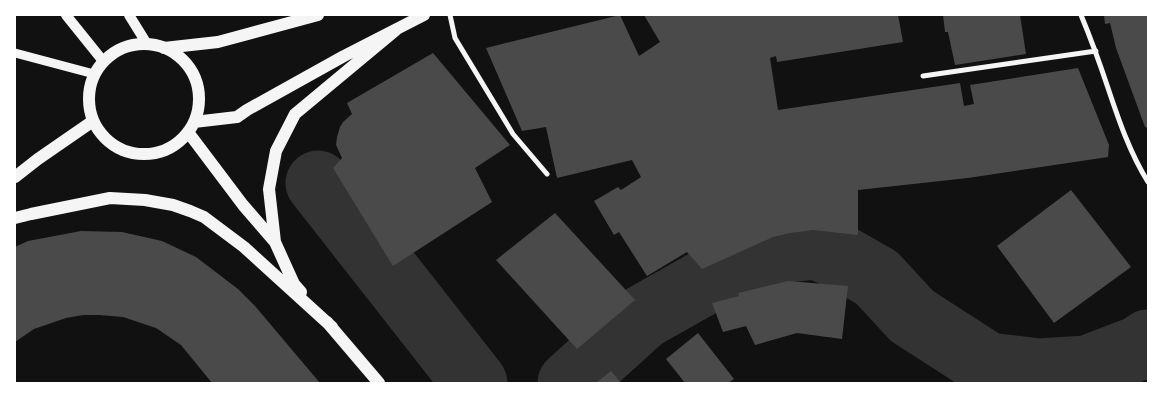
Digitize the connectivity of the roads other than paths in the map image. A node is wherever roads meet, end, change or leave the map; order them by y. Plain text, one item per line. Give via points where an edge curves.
1 (66, 15) edge
2 (129, 15) edge
3 (318, 15) edge
4 (424, 15) edge
5 (450, 15) edge
6 (1082, 15) edge
7 (396, 30) junction
8 (147, 44) junction
9 (164, 48) junction
10 (1096, 52) junction
11 (15, 53) edge
12 (103, 61) junction
13 (94, 74) junction
14 (923, 76) dead end
15 (93, 121) junction
16 (191, 127) junction
17 (547, 174) dead end
18 (15, 177) edge
19 (1148, 182) edge
20 (15, 218) edge
21 (275, 242) junction
22 (332, 327) junction
23 (379, 383) edge

1 - 12 main road
2 - 8 main road
3 - 9 main road via 218,42
4 - 7 main road
5 - 17 street via 454,38 513,134
6 - 10 street
7 - 16 main road via 237,117
7 - 21 main road via 295,114 276,151 269,189
8 - 9 main road
8 - 12 main road via 131,46
9 - 16 main road via 188,65 195,78 198,107
10 - 14 street
10 - 19 street via 1126,139
11 - 13 street
12 - 13 main road
13 - 15 main road via 88,97
15 - 16 main road via 103,137 118,148 137,154 156,152 174,145
15 - 18 main road
16 - 21 main road via 244,205
20 - 22 main road via 110,198 145,200 190,211 204,217 244,248
21 - 22 main road via 294,284
22 - 23 main road

